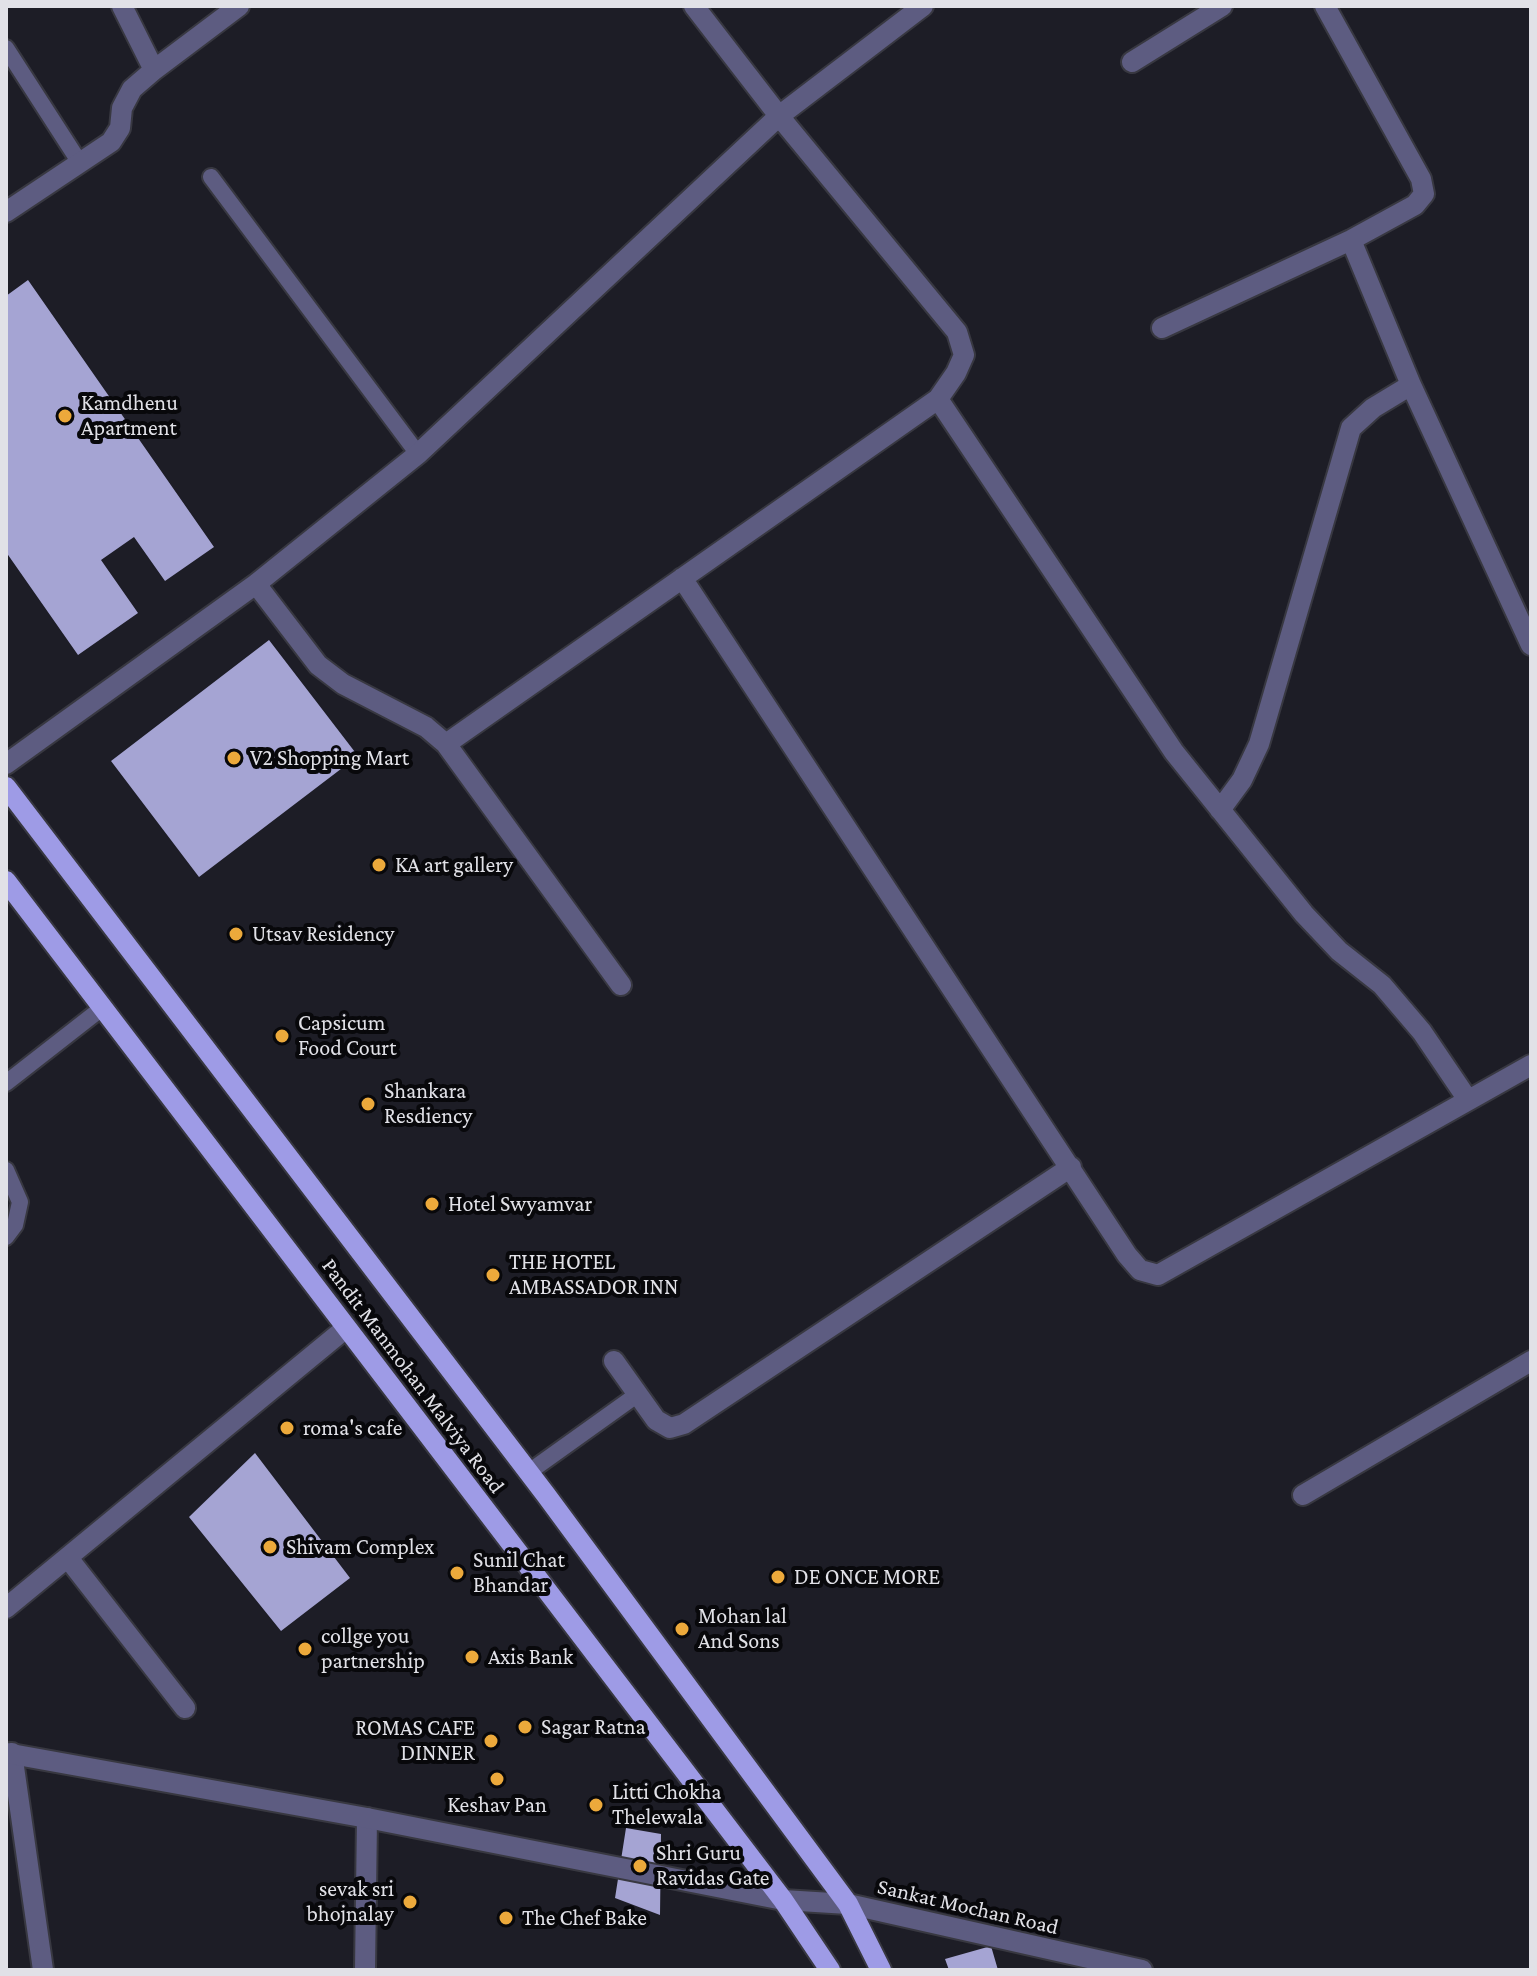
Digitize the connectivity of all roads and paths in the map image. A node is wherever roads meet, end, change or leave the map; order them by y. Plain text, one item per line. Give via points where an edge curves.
1 (122, 6) edge
2 (239, 6) edge
3 (694, 6) edge
4 (923, 6) edge
5 (1222, 6) edge
6 (1325, 6) edge
7 (6, 48) edge
8 (1132, 62) dead end
9 (154, 70) junction
10 (779, 116) junction
11 (80, 163) junction
12 (211, 177) dead end
13 (6, 212) edge
14 (1351, 240) junction
15 (1162, 328) dead end
16 (1411, 385) junction
17 (938, 399) junction
18 (418, 454) junction
19 (682, 578) junction
20 (256, 584) junction
21 (1531, 645) edge
22 (446, 744) junction
23 (6, 764) edge
24 (6, 787) edge
25 (1220, 810) junction
26 (6, 881) edge
27 (621, 985) dead end
28 (102, 1008) junction
29 (1531, 1065) edge
30 (6, 1083) edge
31 (1468, 1100) junction
32 (1071, 1167) junction
33 (6, 1170) edge
34 (6, 1237) edge
35 (346, 1328) junction
36 (614, 1361) dead end
37 (1531, 1361) edge
38 (638, 1394) junction
39 (529, 1472) junction
40 (1303, 1495) dead end
41 (68, 1558) junction
42 (6, 1608) edge
43 (185, 1708) dead end
44 (9, 1753) edge
45 (367, 1818) junction
46 (783, 1900) junction
47 (848, 1904) junction
48 (43, 1970) edge
49 (365, 1970) edge
50 (830, 1970) edge
51 (881, 1970) edge
52 (1142, 1970) edge

1 - 9 street
2 - 9 street
3 - 10 street
4 - 10 street
5 - 8 street
6 - 14 street via 1421,179 1424,194 1415,205
7 - 11 lane
9 - 11 street via 132,89 111,142
10 - 17 street via 957,332 964,355
10 - 18 street
11 - 13 street
12 - 18 lane
14 - 15 street
14 - 16 street
16 - 21 street
16 - 25 street via 1351,428 1259,744
17 - 19 street
17 - 25 street via 1174,752
18 - 20 street
19 - 22 street
19 - 32 street
20 - 22 street via 318,665
20 - 23 street
22 - 27 street
24 - 39 main road
25 - 31 street via 1304,914 1382,985
26 - 28 main road, Pandit Manmohan Malviya Road
28 - 30 lane
28 - 35 main road, Pandit Manmohan Malviya Road
29 - 31 street
31 - 32 street via 1158,1275 1140,1270 1127,1255
32 - 38 street via 684,1424 670,1428 656,1420
33 - 34 lane via 20,1202
35 - 41 street
35 - 46 main road, Pandit Manmohan Malviya Road
36 - 38 street
37 - 40 street
38 - 39 lane
39 - 47 main road
41 - 42 street
41 - 43 street
44 - 45 street, Sankat Mochan Road
44 - 48 street
45 - 46 street, Sankat Mochan Road
45 - 49 street
46 - 47 street, Sankat Mochan Road
46 - 50 main road, Pandit Manmohan Malviya Road
47 - 51 main road
47 - 52 street, Sankat Mochan Road

